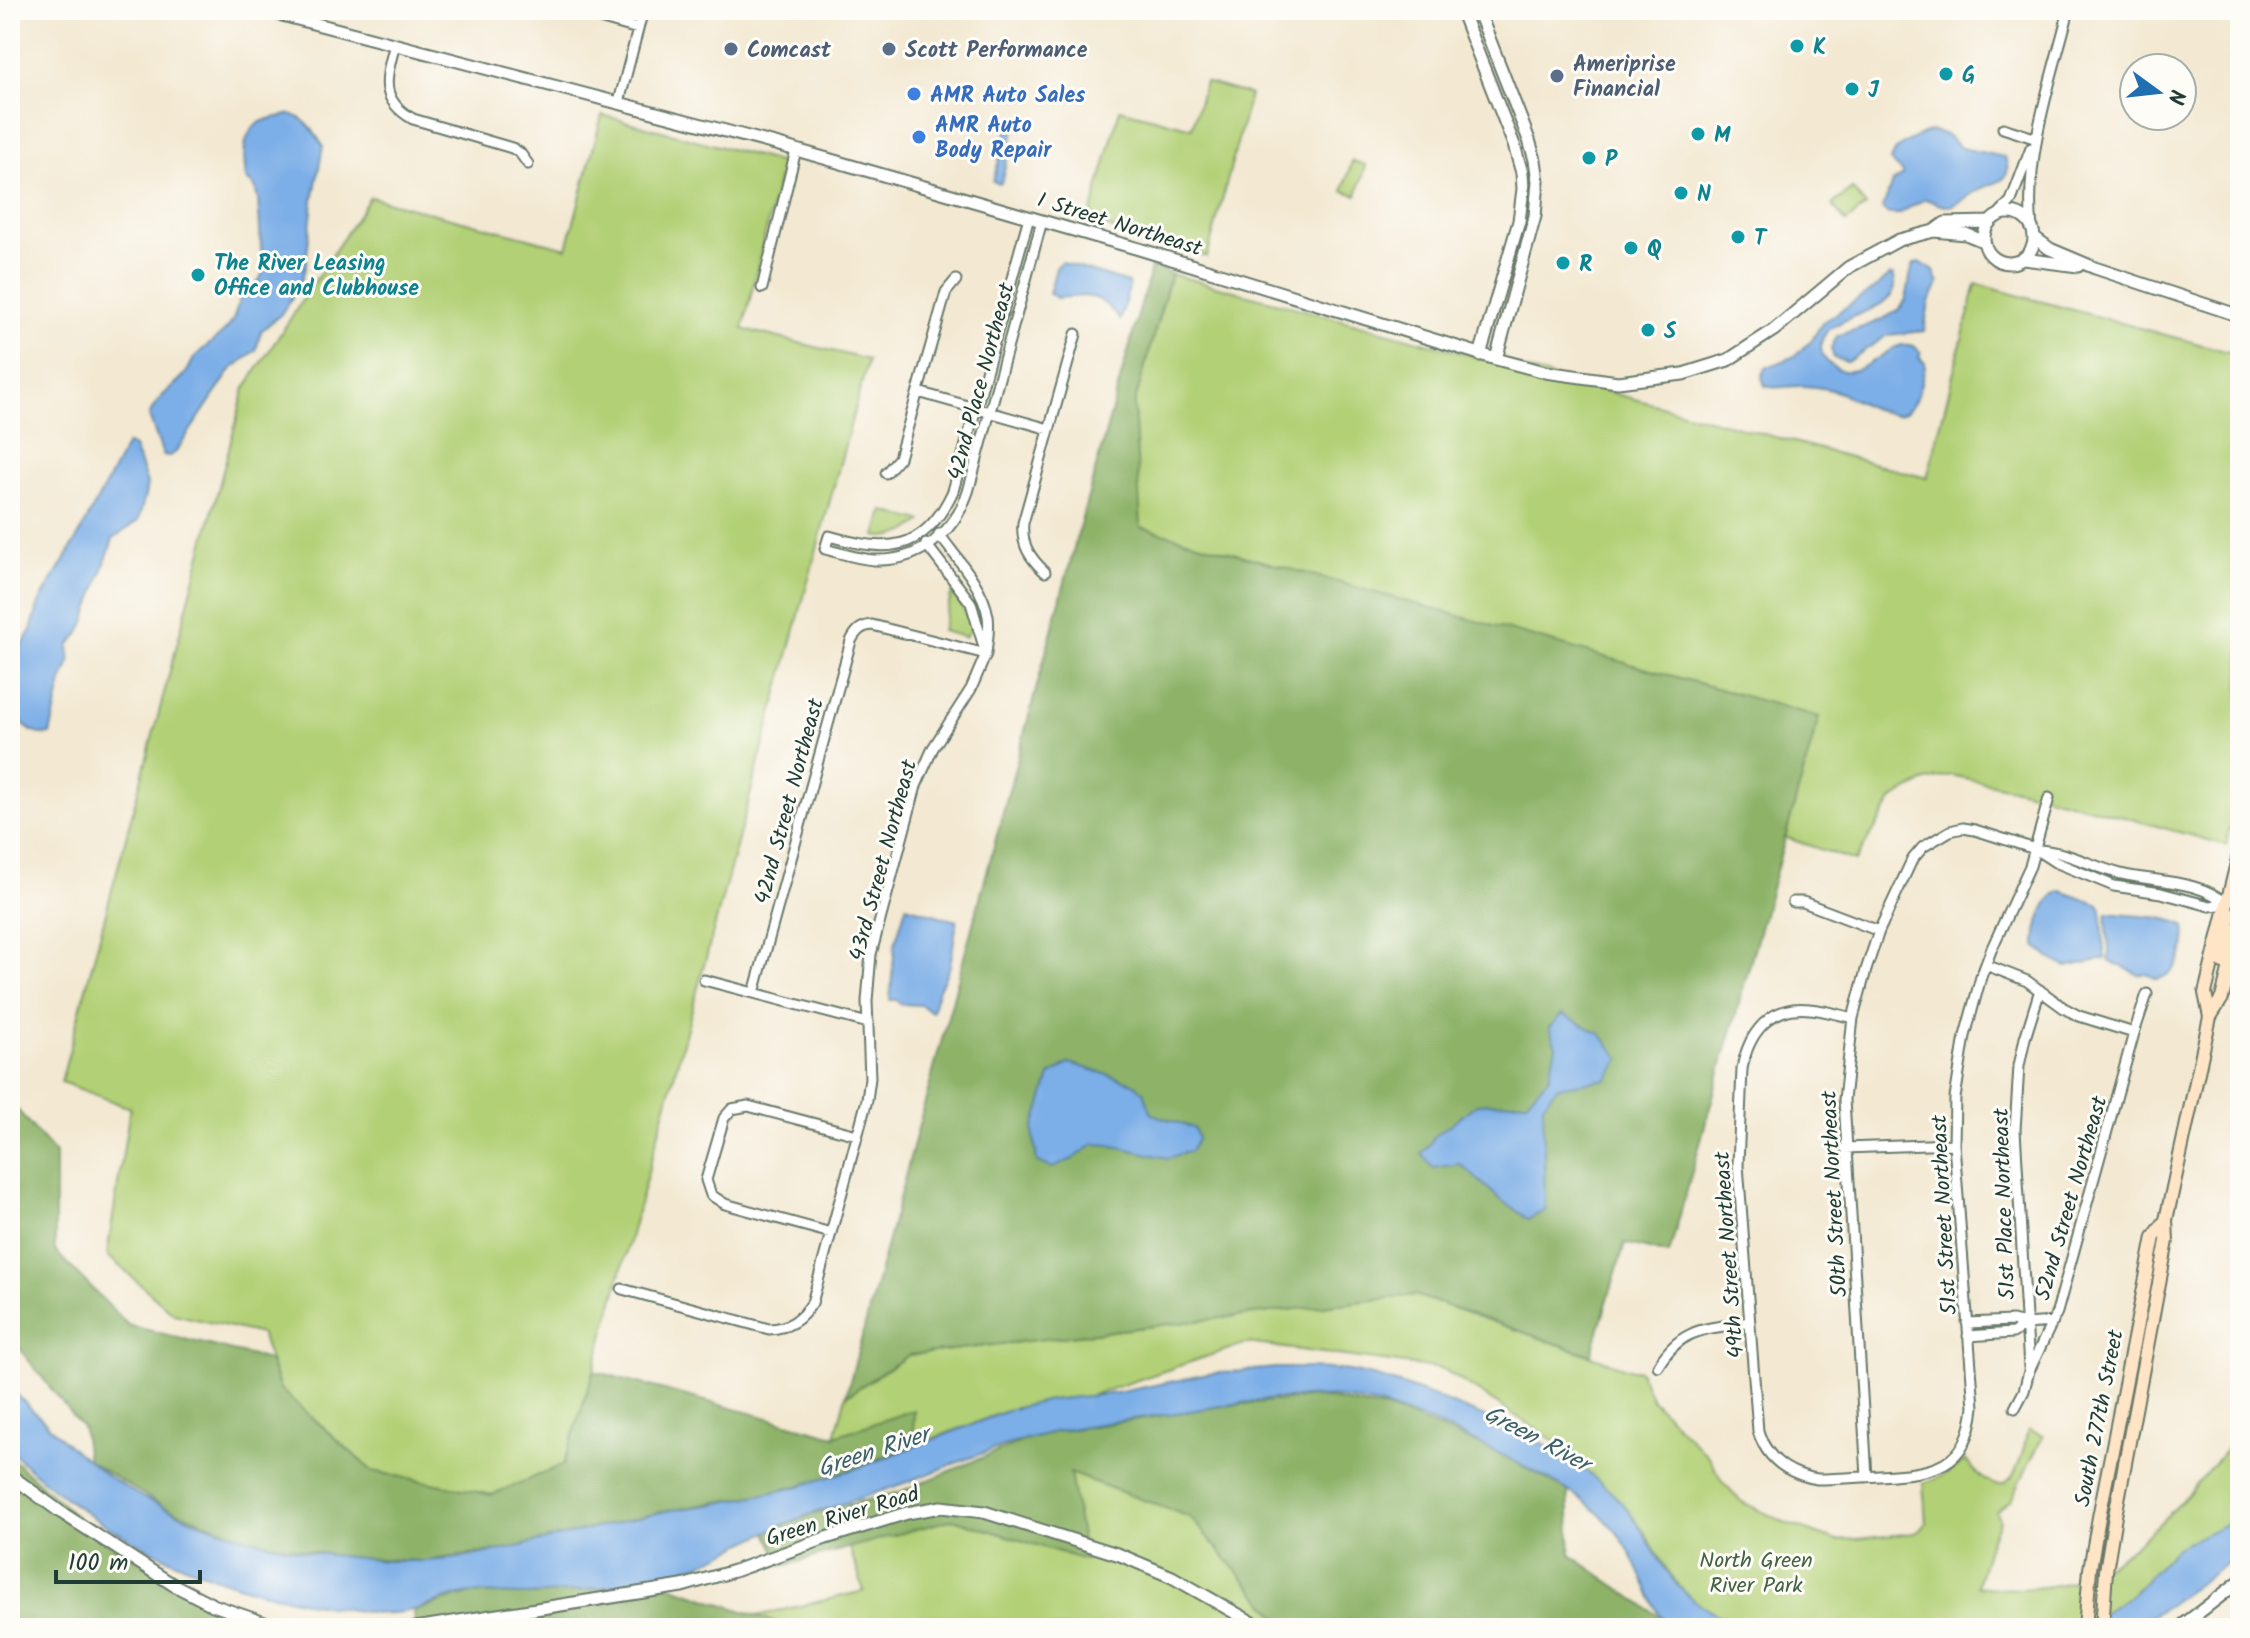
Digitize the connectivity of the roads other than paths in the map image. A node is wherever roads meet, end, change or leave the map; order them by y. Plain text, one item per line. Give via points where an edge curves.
1 (263, 10) edge
2 (571, 10) edge
3 (643, 10) edge
4 (1461, 10) edge
5 (1478, 10) edge
6 (2069, 10) edge
7 (638, 29) junction
8 (395, 44) junction
9 (619, 102) junction
10 (2042, 114) junction
11 (2003, 128) dead end
12 (2034, 138) junction
13 (796, 150) junction
14 (528, 164) dead end
15 (1029, 217) junction
16 (1993, 219) junction
17 (1042, 221) junction
18 (1934, 231) junction
19 (2033, 233) junction
20 (1983, 241) junction
21 (2023, 259) junction
22 (2095, 268) junction
23 (956, 280) dead end
24 (762, 288) dead end
25 (2238, 317) edge
26 (1076, 334) dead end
27 (1480, 355) junction
28 (1496, 359) junction
29 (918, 392) junction
30 (976, 409) junction
31 (990, 413) junction
32 (1049, 429) junction
33 (886, 473) dead end
34 (926, 531) junction
35 (935, 542) junction
36 (1045, 572) dead end
37 (986, 654) junction
38 (2049, 798) dead end
39 (2035, 849) junction
40 (2240, 851) edge
41 (2240, 886) edge
42 (1793, 902) dead end
43 (2227, 904) junction
44 (2240, 927) edge
45 (1879, 931) junction
46 (1986, 965) junction
47 (704, 980) dead end
48 (2040, 990) junction
49 (754, 993) junction
50 (2147, 994) dead end
51 (2222, 998) junction
52 (2210, 1017) junction
53 (1853, 1018) junction
54 (868, 1023) junction
55 (2134, 1033) junction
56 (857, 1135) junction
57 (1954, 1144) junction
58 (1845, 1148) junction
59 (2166, 1220) junction
60 (831, 1233) junction
61 (622, 1289) dead end
62 (1750, 1322) junction
63 (2053, 1322) junction
64 (1967, 1323) junction
65 (2026, 1324) junction
66 (1968, 1336) junction
67 (1658, 1366) dead end
68 (2029, 1371) junction
69 (2015, 1408) dead end
70 (10, 1475) edge
71 (1867, 1477) junction
72 (2240, 1581) edge
73 (279, 1628) edge
74 (415, 1628) edge
75 (1262, 1628) edge
76 (2085, 1628) edge
77 (2102, 1628) edge
78 (2179, 1628) edge

1 - 8 street, I Street Northeast
2 - 7 street
3 - 7 street
4 - 27 street via 1514,145 1523,189 1519,221
5 - 28 street via 1529,140 1538,181 1535,216
6 - 10 street
7 - 9 street
8 - 9 street, I Street Northeast
8 - 14 street via 386,77 387,91 399,111 512,148
9 - 13 street, I Street Northeast
10 - 12 street
10 - 19 street via 2030,178
11 - 12 street
12 - 16 street via 2017,190
13 - 15 street, I Street Northeast
13 - 24 street
15 - 17 street, I Street Northeast
15 - 30 street, 42nd Place Northeast
16 - 18 street, I Street Northeast via 1945,223
16 - 19 street via 2013,213 2028,221
16 - 20 street
17 - 27 street, I Street Northeast
17 - 31 street, 42nd Place Northeast
18 - 20 street, I Street Northeast
18 - 28 street, I Street Northeast via 1899,240 1849,267 1774,330 1728,360 1683,374 1618,382
19 - 21 street via 2030,253
19 - 22 street via 2050,249
20 - 21 street via 1999,262
21 - 22 street
22 - 25 street
23 - 29 street via 946,292
26 - 32 street
27 - 28 street, I Street Northeast
29 - 30 street
29 - 33 street via 899,458
30 - 31 street
30 - 34 street, 42nd Place Northeast via 953,491
31 - 32 street
31 - 35 street, 42nd Place Northeast via 964,504
32 - 36 street via 1022,533 1032,560
34 - 35 street, 43rd Street Northeast
34 - 35 street, 43rd Street Northeast
34 - 35 street via 901,544 874,547 829,536 825,549 890,560
35 - 37 street, 43rd Street Northeast via 971,603
35 - 37 street, 43rd Street Northeast via 976,587 986,607
37 - 49 street, 42nd Street Northeast via 872,625 855,632
37 - 54 street, 43rd Street Northeast via 916,786 871,954
38 - 39 street, 51st Street Northeast
39 - 43 street via 2114,886 2210,906
39 - 45 street, 50th Street Northeast via 1963,828 1937,837 1903,874
39 - 46 street, 51st Street Northeast
40 - 43 main road, South 277th Street
41 - 43 main road
42 - 45 street
43 - 51 main road
43 - 52 main road, South 277th Street via 2205,993
44 - 51 main road, South 277th Street
45 - 53 street, 50th Street Northeast
46 - 48 street
46 - 57 street, 51st Street Northeast via 1960,1063
47 - 49 street
48 - 55 street via 2079,1016
48 - 65 street, 51st Place Northeast via 2019,1066 2015,1130
49 - 54 street
50 - 55 street, 52nd Street Northeast
51 - 52 main road, South 277th Street
52 - 59 main road, South 277th Street
53 - 58 street, 50th Street Northeast
53 - 62 street, 49th Street Northeast via 1810,1009 1780,1011 1756,1030 1744,1055 1738,1165
54 - 56 street, 43rd Street Northeast via 870,1078
55 - 63 street, 52nd Street Northeast
56 - 60 street, 43rd Street Northeast
56 - 60 street via 737,1107 721,1126 706,1180 711,1195 725,1204
57 - 58 street
57 - 64 street, 51st Street Northeast
58 - 71 street, 50th Street Northeast
59 - 76 main road, South 277th Street via 2154,1237 2099,1517
59 - 77 main road, South 277th Street via 2167,1241 2106,1571
60 - 61 street, 43rd Street Northeast via 812,1303 800,1319 781,1328
62 - 67 street via 1688,1335
62 - 71 street, 49th Street Northeast via 1763,1446 1786,1470 1817,1479
63 - 65 street
63 - 68 street, 52nd Street Northeast
64 - 65 street
64 - 66 street, 51st Street Northeast
65 - 66 street via 2013,1333
65 - 68 street, 51st Place Northeast
66 - 71 street, 51st Street Northeast via 1974,1407 1959,1451 1939,1468 1918,1474
68 - 69 street, 52nd Street Northeast
70 - 73 street via 172,1584
72 - 78 street
74 - 75 street, Green River Road via 682,1586 907,1513 941,1507 984,1512 1120,1555 1172,1577

